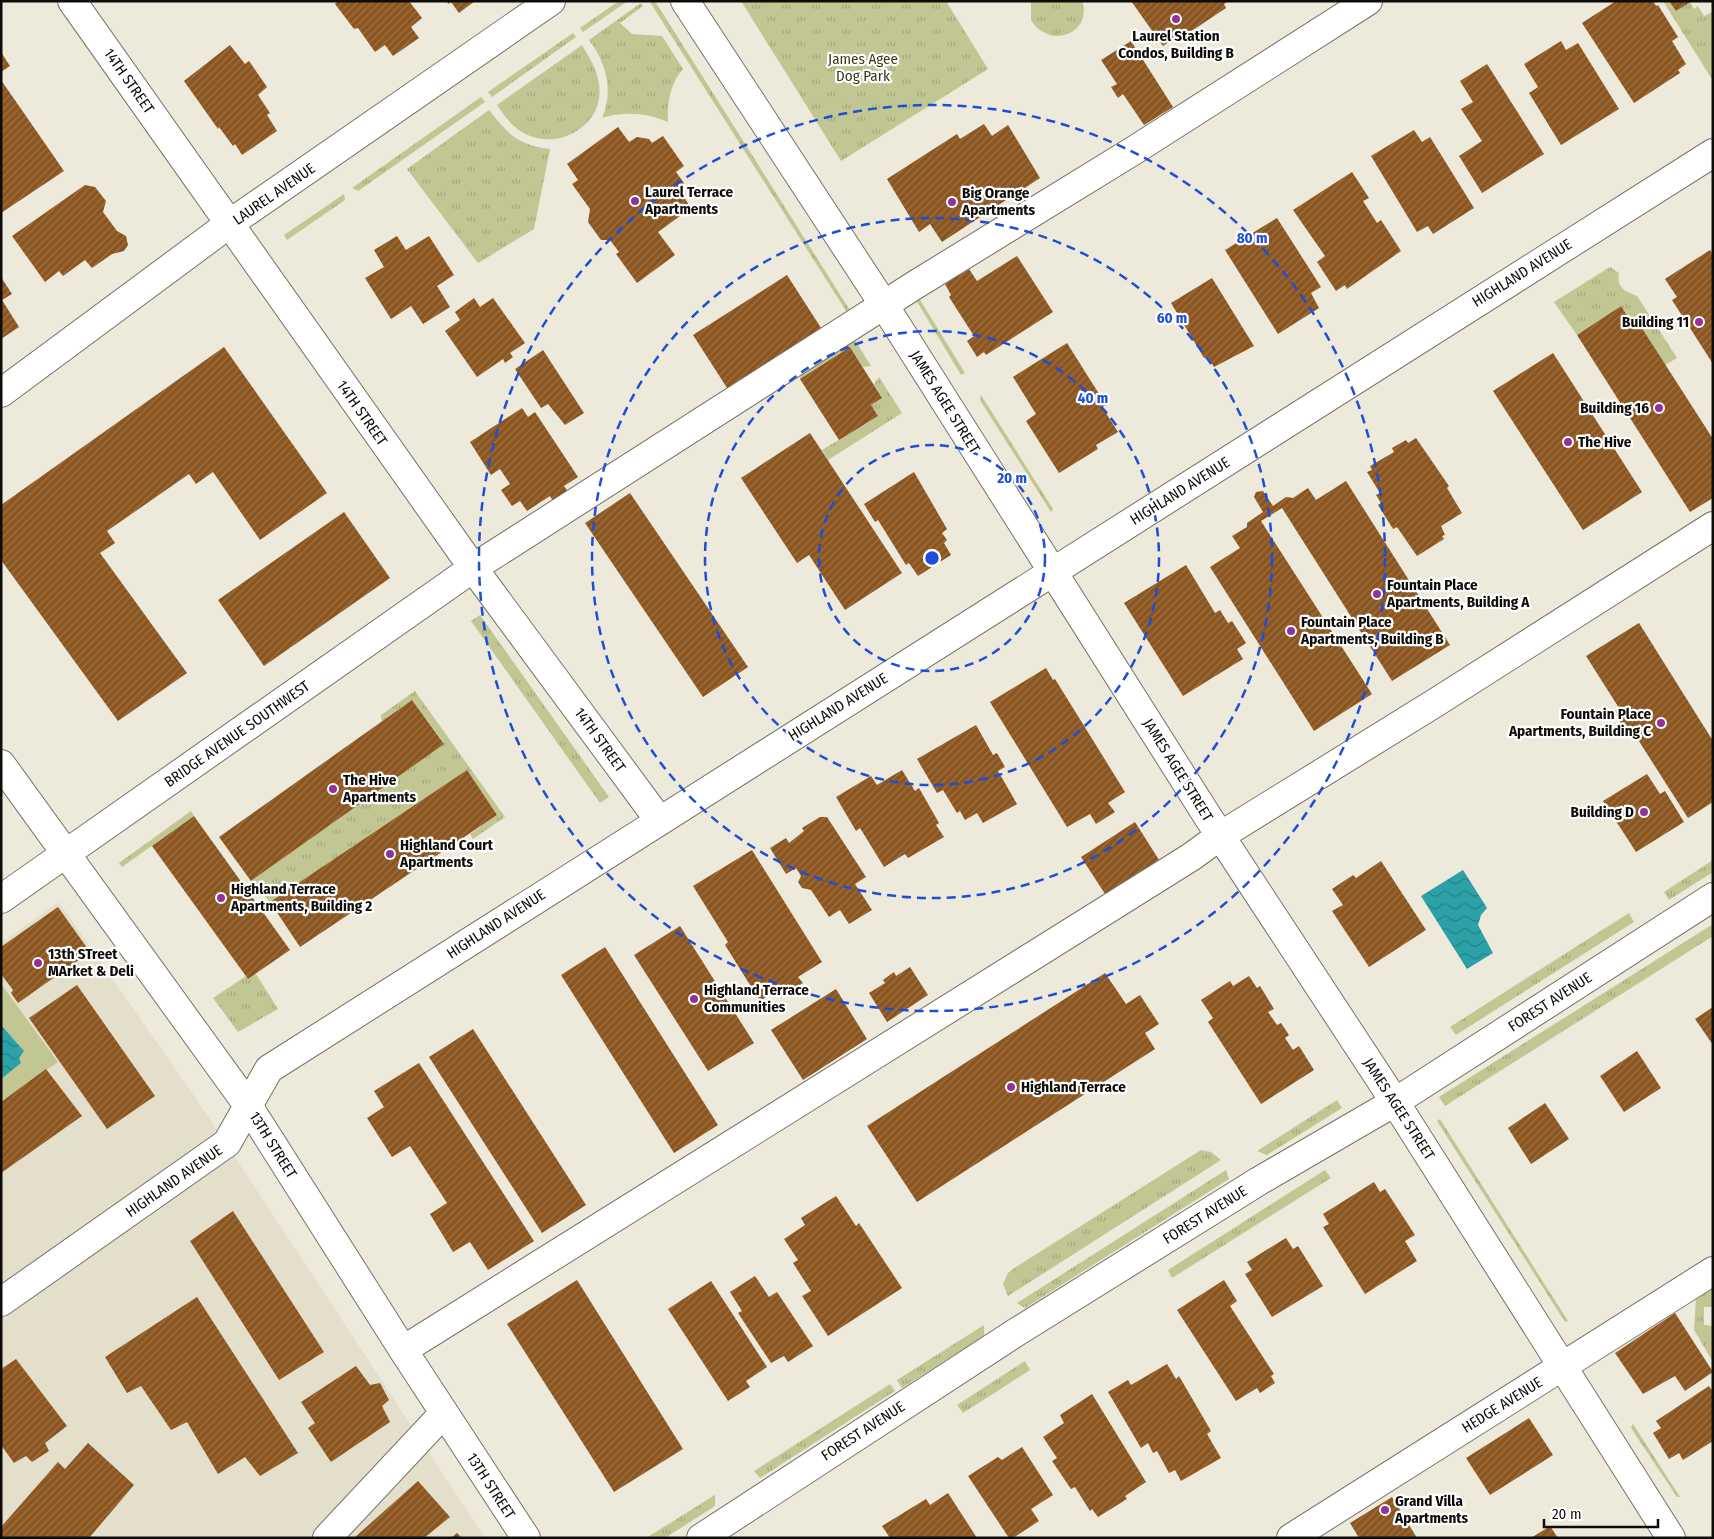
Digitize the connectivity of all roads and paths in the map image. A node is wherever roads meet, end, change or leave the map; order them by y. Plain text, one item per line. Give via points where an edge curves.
1 (72, 1) edge
2 (552, 1) edge
3 (686, 1) edge
4 (1368, 1) edge
5 (1713, 152) edge
6 (229, 224) junction
7 (884, 305) junction
8 (1, 394) edge
9 (1713, 526) edge
10 (472, 568) junction
11 (1053, 571) junction
12 (1, 764) edge
13 (659, 820) junction
14 (1220, 836) junction
15 (66, 854) junction
16 (1713, 897) edge
17 (1, 898) edge
18 (1394, 1102) junction
19 (247, 1104) junction
20 (1713, 1271) edge
21 (1, 1302) edge
22 (403, 1350) junction
23 (1563, 1368) junction
24 (444, 1413) junction
25 (327, 1538) edge
26 (526, 1538) edge
27 (700, 1538) edge
28 (1291, 1538) edge
29 (1671, 1538) edge

1 - 6 street, 14TH STREET
2 - 6 street, LAUREL AVENUE
3 - 7 street, JAMES AGEE STREET
4 - 7 street, BRIDGE AVENUE SOUTHWEST
5 - 11 street, HIGHLAND AVENUE
6 - 8 street, LAUREL AVENUE
6 - 10 street, 14TH STREET
7 - 10 street, BRIDGE AVENUE SOUTHWEST
7 - 11 street, JAMES AGEE STREET
9 - 14 street
10 - 13 street, 14TH STREET
10 - 15 street, BRIDGE AVENUE SOUTHWEST
11 - 13 street, HIGHLAND AVENUE
11 - 14 street, JAMES AGEE STREET
12 - 15 street, 13TH STREET
13 - 19 street, HIGHLAND AVENUE via 269,1069
14 - 18 street, JAMES AGEE STREET
14 - 22 street via 1184,862
15 - 17 street, BRIDGE AVENUE SOUTHWEST
15 - 19 street, 13TH STREET
16 - 18 street, FOREST AVENUE
18 - 23 street, JAMES AGEE STREET
18 - 27 street, FOREST AVENUE via 1259,1181 1015,1333
19 - 21 street, HIGHLAND AVENUE via 227,1143
19 - 22 street, 13TH STREET
20 - 23 street, HEDGE AVENUE
22 - 24 street, 13TH STREET
23 - 28 street, HEDGE AVENUE
23 - 29 street, JAMES AGEE STREET
24 - 25 street
24 - 26 street, 13TH STREET

